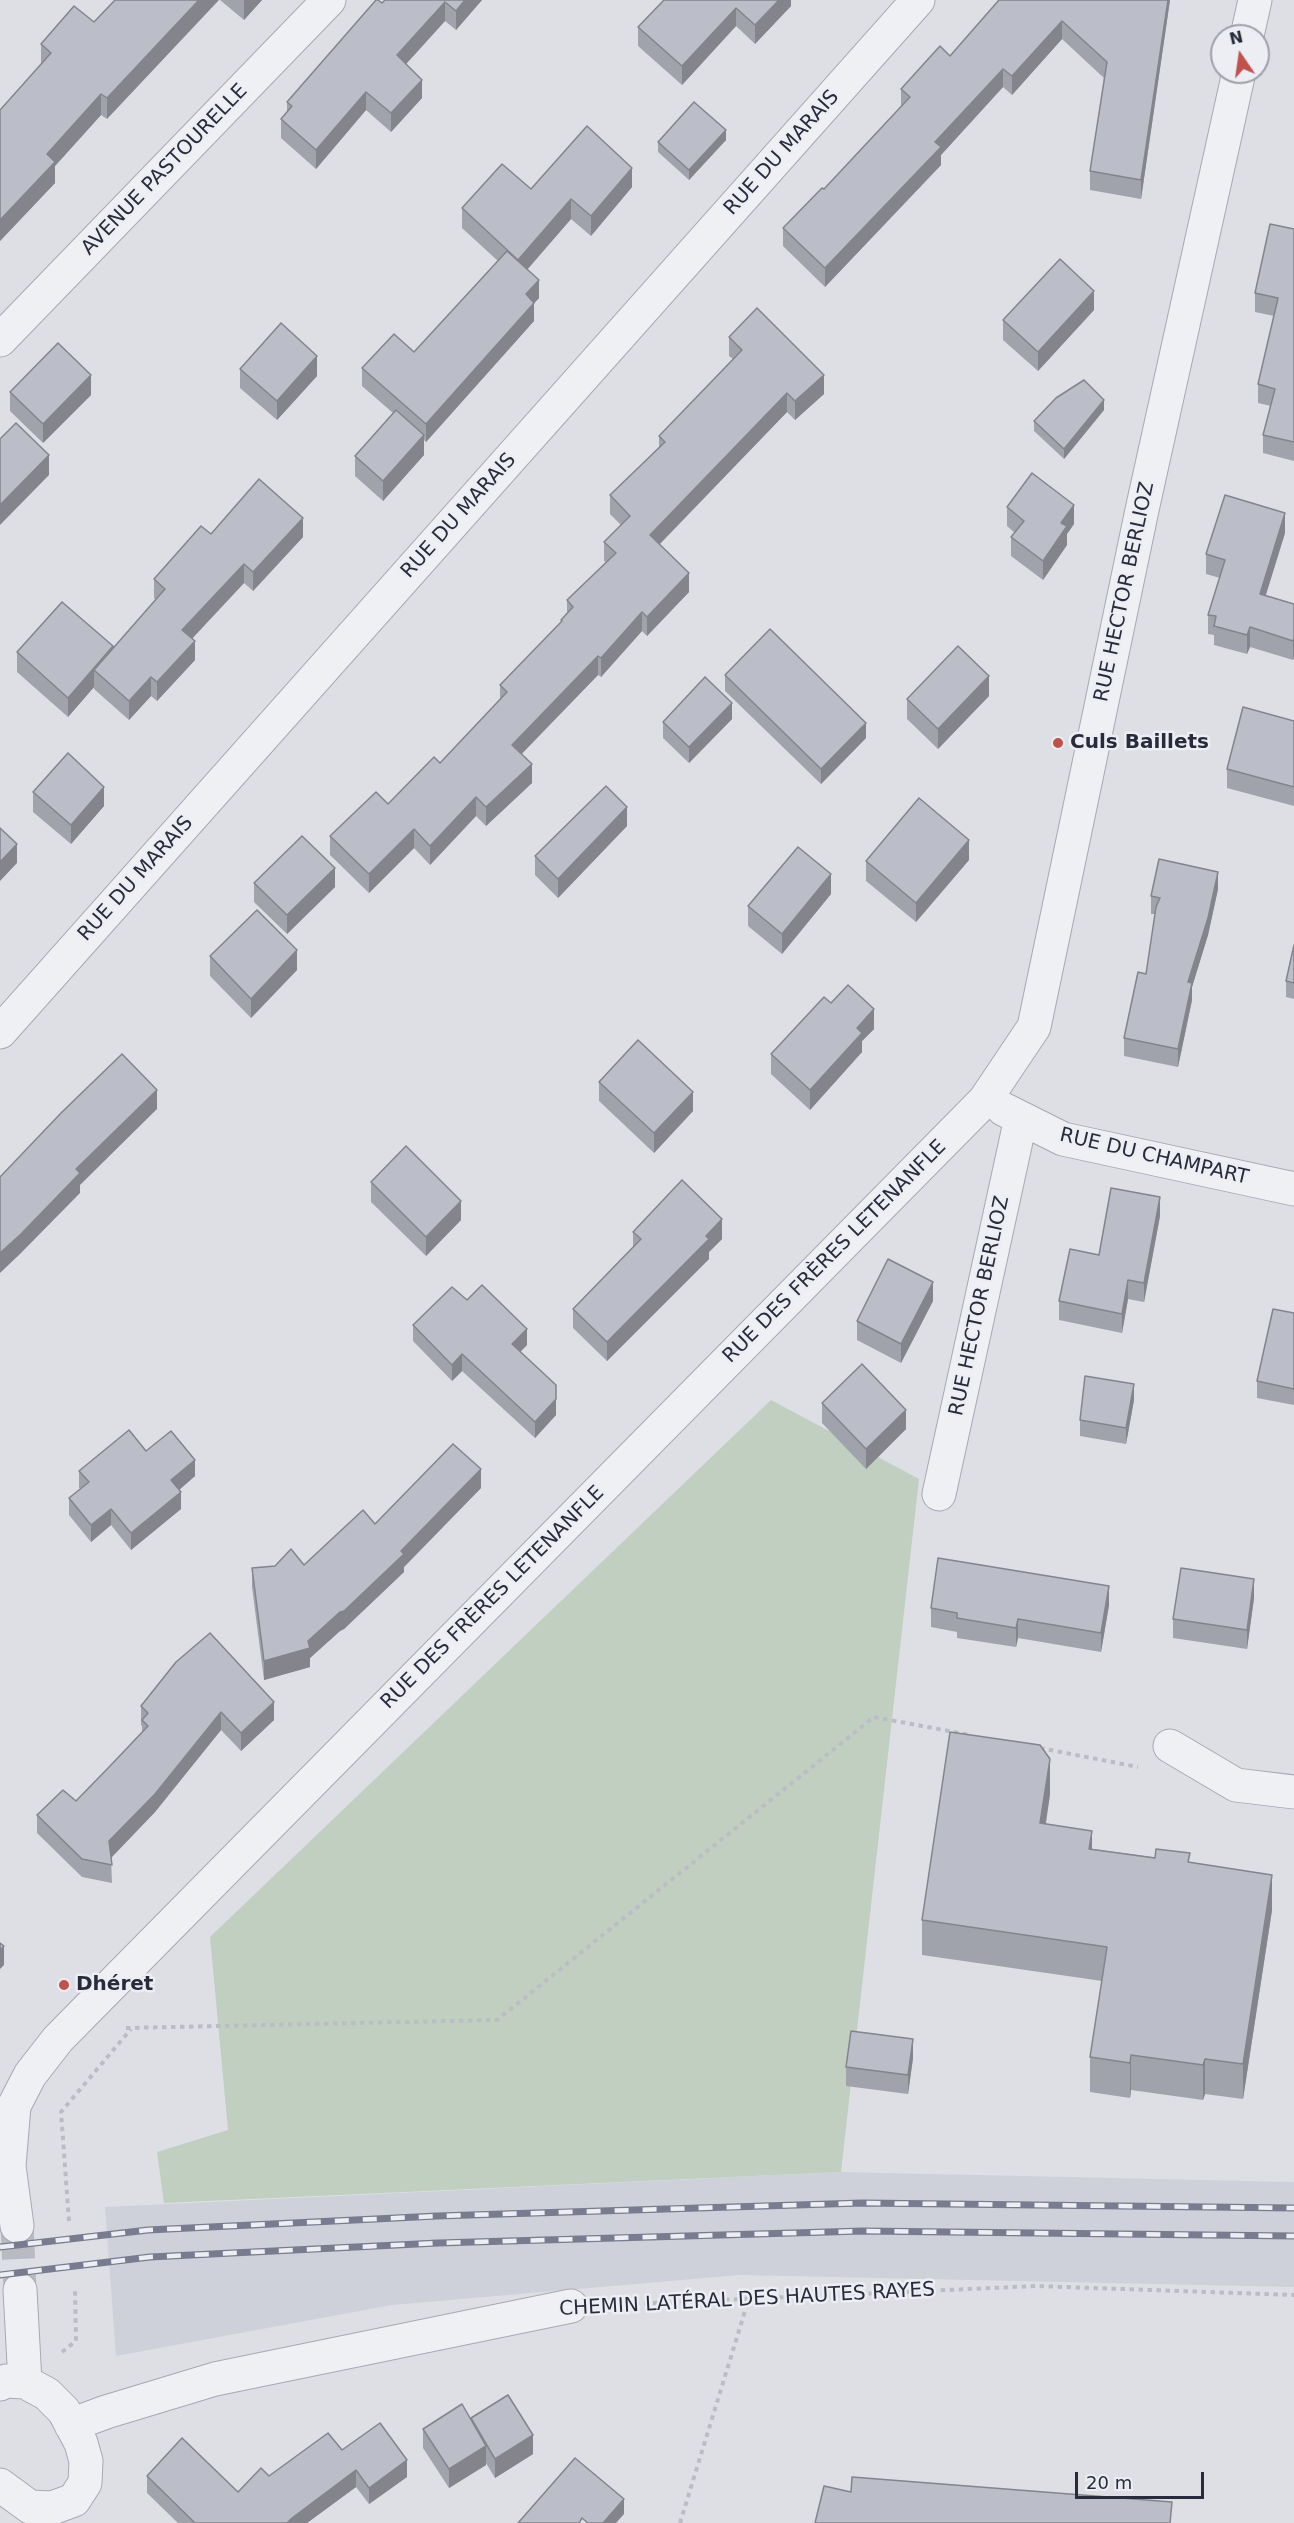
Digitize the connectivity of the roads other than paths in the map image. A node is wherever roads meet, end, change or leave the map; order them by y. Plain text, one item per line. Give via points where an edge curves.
1 (329, 0) edge
2 (918, 0) edge
3 (1255, 0) edge
4 (1250, 24) edge
5 (1236, 84) edge
6 (0, 340) edge
7 (0, 1032) edge
8 (985, 1100) junction
9 (1021, 1118) junction
10 (1294, 1189) edge
11 (939, 1494) dead end
12 (1170, 1746) dead end
13 (1294, 1792) edge
14 (7, 2105) edge
15 (17, 2226) tunnel mouth
16 (20, 2290) tunnel mouth
17 (571, 2306) road end
18 (13, 2383) edge
19 (71, 2425) junction
20 (0, 2485) edge
21 (77, 2512) edge
22 (23, 2515) edge

1 - 6 street, AVENUE PASTOURELLE
2 - 7 street, RUE DU MARAIS
3 - 4 street
5 - 8 street, RUE HECTOR BERLIOZ via 1034,1027
8 - 9 street, RUE DU CHAMPART
8 - 14 street, RUE DES FRÈRES LETENANFLE via 58,2039
9 - 10 street, RUE DU CHAMPART via 1064,1139
9 - 11 street, RUE HECTOR BERLIOZ
12 - 13 street via 1236,1785
14 - 15 street via 9,2166
16 - 18 street
17 - 19 street, CHEMIN LATÉRAL DES HAUTES RAYES via 215,2379
18 - 19 street via 46,2394 64,2411
19 - 21 street via 86,2461
20 - 22 street
21 - 22 street via 52,2508

